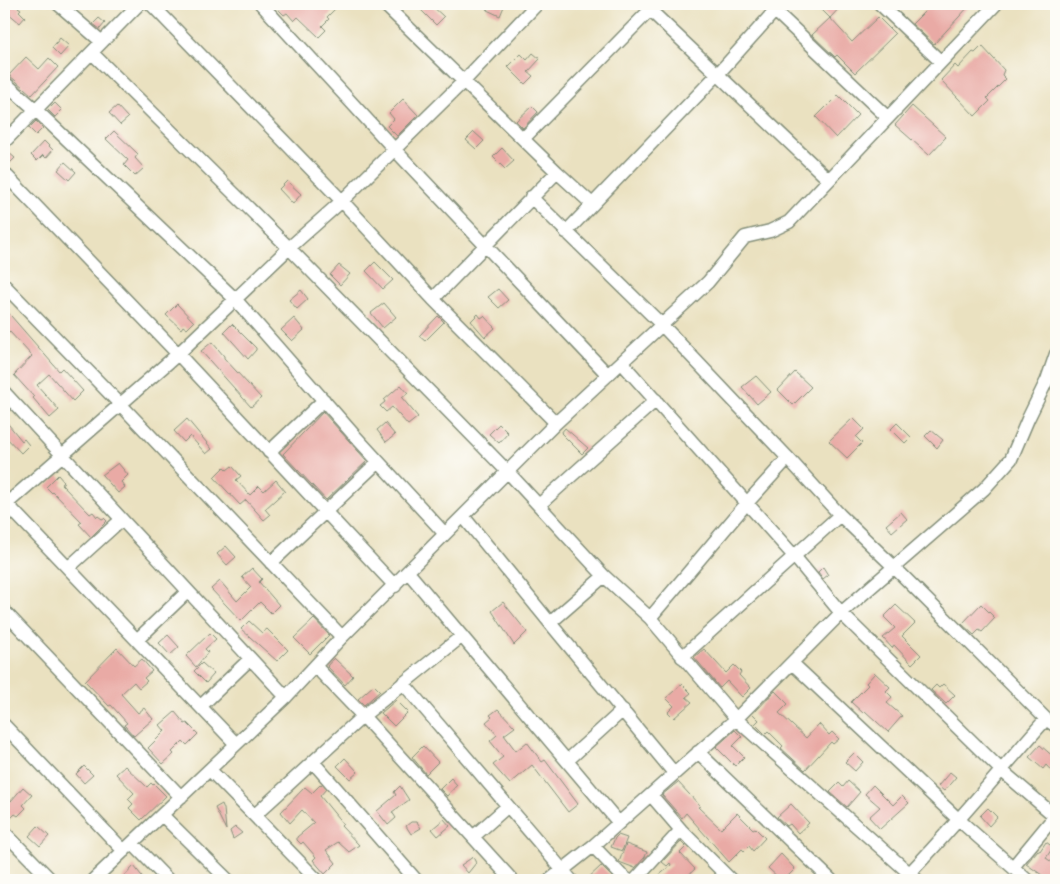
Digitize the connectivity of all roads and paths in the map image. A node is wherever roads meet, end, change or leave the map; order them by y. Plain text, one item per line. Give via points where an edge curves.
1 (58, 4) edge
2 (151, 4) edge
3 (261, 4) edge
4 (384, 4) edge
5 (538, 4) edge
6 (880, 4) edge
7 (996, 4) edge
8 (136, 5) edge
9 (653, 7) edge
10 (778, 8) edge
11 (102, 42) junction
12 (92, 53) junction
13 (940, 61) junction
14 (717, 75) junction
15 (464, 81) junction
16 (4, 82) edge
17 (36, 110) junction
18 (888, 118) junction
19 (523, 139) junction
20 (4, 142) edge
21 (395, 150) junction
22 (557, 172) junction
23 (4, 173) edge
24 (829, 180) junction
25 (531, 197) junction
26 (342, 200) junction
27 (592, 204) junction
28 (566, 232) junction
29 (485, 244) junction
30 (289, 248) junction
31 (4, 285) edge
32 (235, 299) junction
33 (433, 299) junction
34 (662, 325) junction
35 (178, 354) junction
36 (1056, 354) edge
37 (622, 363) junction
38 (608, 375) junction
39 (4, 392) edge
40 (324, 400) junction
41 (656, 400) junction
42 (122, 405) junction
43 (556, 423) junction
44 (269, 452) junction
45 (64, 456) junction
46 (788, 458) junction
47 (378, 462) junction
48 (507, 471) junction
49 (747, 503) junction
50 (5, 504) edge
51 (539, 504) junction
52 (326, 512) junction
53 (840, 515) junction
54 (463, 516) junction
55 (121, 520) junction
56 (445, 534) junction
57 (794, 556) junction
58 (271, 563) junction
59 (893, 566) junction
60 (68, 568) junction
61 (408, 572) junction
62 (604, 576) junction
63 (395, 586) junction
64 (187, 592) junction
65 (4, 611) edge
66 (841, 613) junction
67 (650, 618) junction
68 (550, 623) junction
69 (462, 636) junction
70 (342, 637) junction
71 (137, 640) junction
72 (682, 657) junction
73 (250, 659) junction
74 (792, 663) junction
75 (315, 666) junction
76 (403, 683) junction
77 (286, 696) junction
78 (201, 706) junction
79 (623, 710) junction
80 (363, 716) junction
81 (736, 719) junction
82 (1051, 723) edge
83 (4, 725) edge
84 (236, 744) junction
85 (698, 752) junction
86 (568, 760) junction
87 (313, 762) junction
88 (210, 770) junction
89 (1001, 770) junction
90 (674, 773) junction
91 (651, 795) junction
92 (181, 797) junction
93 (508, 806) junction
94 (162, 815) junction
95 (255, 815) junction
96 (1056, 817) edge
97 (959, 820) junction
98 (619, 822) junction
99 (681, 830) junction
100 (4, 832) edge
101 (473, 837) junction
102 (593, 846) junction
103 (128, 847) junction
104 (1013, 867) junction
105 (567, 876) edge
106 (910, 878) edge
107 (621, 879) edge
108 (51, 880) edge
109 (93, 880) edge
110 (168, 880) edge
111 (228, 880) edge
112 (318, 880) edge
113 (416, 880) edge
114 (512, 880) edge
115 (550, 880) edge
116 (635, 880) edge
117 (731, 880) edge
118 (831, 880) edge
119 (1027, 880) edge

1 - 11 street
2 - 26 street
3 - 21 street
4 - 15 street
5 - 15 street
6 - 13 street
7 - 13 street
8 - 11 street
9 - 14 street
9 - 19 street
10 - 14 street
10 - 18 street
11 - 12 street
12 - 17 street
12 - 30 street
13 - 18 street
14 - 24 street
14 - 27 street
15 - 19 street
15 - 21 street
16 - 17 street
17 - 20 street
17 - 32 street
18 - 24 street
19 - 22 street
21 - 26 street
21 - 29 street
22 - 25 street
22 - 27 street
23 - 35 street
24 - 34 street via 789,222 745,237 708,282
25 - 28 street
25 - 29 street
26 - 30 street
26 - 33 street
27 - 28 street
28 - 34 street
29 - 33 street
29 - 38 street
30 - 32 street
30 - 48 street
31 - 42 street
32 - 35 street
32 - 40 street
33 - 43 street
34 - 37 street
34 - 46 street
35 - 42 street
35 - 44 street
36 - 59 street via 1011,459 984,489
37 - 38 street
37 - 41 street
38 - 43 street
39 - 45 street
40 - 44 street
40 - 47 street
41 - 49 street
41 - 51 street
42 - 45 street
42 - 58 street
43 - 48 street
44 - 52 street
45 - 50 street
45 - 55 street
46 - 49 street
46 - 53 street
47 - 52 street
47 - 56 street
48 - 51 street
48 - 54 street
49 - 57 street
49 - 67 street
50 - 60 street
51 - 62 street
52 - 58 street
52 - 63 street
53 - 57 street
53 - 59 street
54 - 56 street
54 - 68 street
55 - 60 street
55 - 64 street
56 - 61 street
57 - 66 street
57 - 72 street
58 - 70 street
59 - 66 street
59 - 82 street
60 - 71 street
61 - 63 street
61 - 69 street
62 - 67 street
62 - 68 street
63 - 70 street
64 - 71 street
64 - 73 street
65 - 92 street
66 - 74 street
66 - 89 street
67 - 72 street
68 - 79 street
69 - 76 street
69 - 86 street
70 - 75 street
71 - 78 street
72 - 81 street
73 - 77 street
73 - 78 street
74 - 81 street
74 - 97 street
75 - 77 street
75 - 80 street
76 - 80 street
76 - 93 street
77 - 84 street
78 - 84 street
79 - 86 street
79 - 90 street
80 - 87 street
80 - 101 street
81 - 85 street
81 - 106 street
82 - 89 street
83 - 103 street
84 - 88 street
85 - 90 street
85 - 118 street
86 - 98 street
87 - 95 street
87 - 113 street
88 - 92 street
88 - 95 street
89 - 96 street
89 - 97 street
90 - 91 street
91 - 98 street
91 - 99 street
92 - 94 street
93 - 101 street
93 - 105 street
94 - 103 street
94 - 111 street
95 - 112 street
96 - 104 street
97 - 104 street
97 - 106 street
98 - 102 street
99 - 116 street
99 - 117 street
100 - 108 street
101 - 114 street
102 - 105 street
102 - 107 street
103 - 109 street
103 - 110 street
104 - 119 street
105 - 115 street

